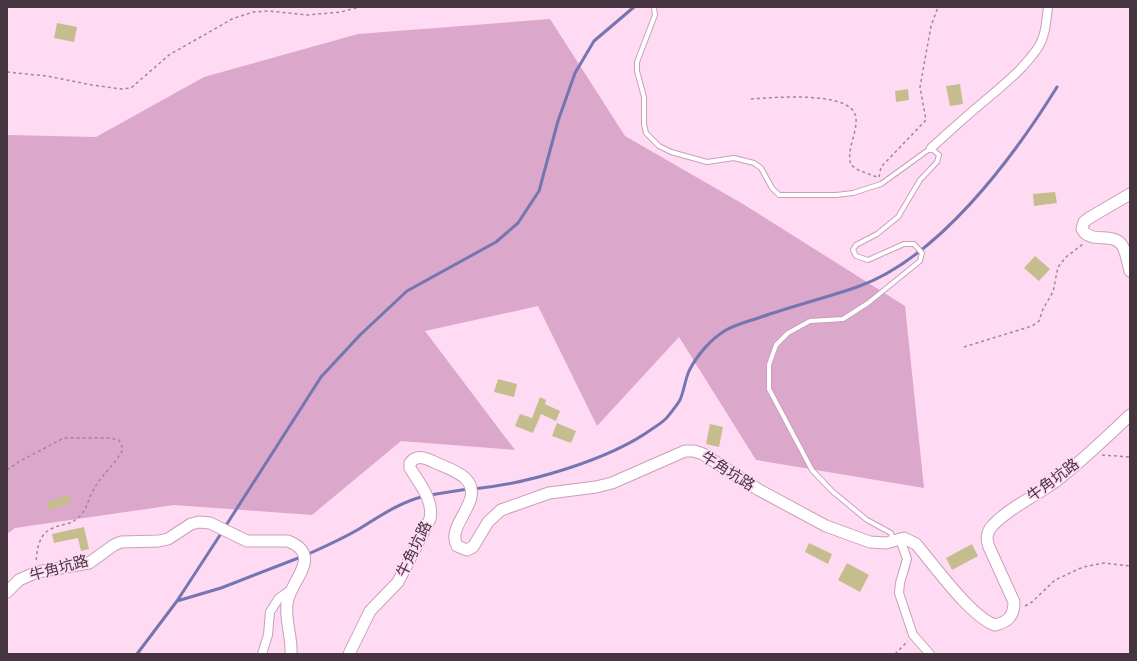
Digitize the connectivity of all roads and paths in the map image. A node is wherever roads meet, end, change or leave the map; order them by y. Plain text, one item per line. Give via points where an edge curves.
1 (359, 7) edge
2 (654, 7) edge
3 (938, 7) edge
4 (1048, 7) edge
5 (7, 72) edge
6 (751, 99) dead end
7 (931, 148) junction
8 (1130, 194) edge
9 (1091, 238) junction
10 (1130, 271) edge
11 (964, 347) dead end
12 (1130, 415) edge
13 (1088, 454) junction
14 (1130, 457) edge
15 (7, 470) edge
16 (896, 541) junction
17 (1130, 566) edge
18 (37, 572) junction
19 (293, 588) junction
20 (7, 592) edge
21 (1014, 612) junction
22 (913, 635) junction
23 (262, 654) edge
24 (291, 654) edge
25 (349, 654) edge
26 (895, 654) edge
27 (930, 654) edge

1 - 5 path via 341,12 307,15 253,12 232,19 169,55 131,88 106,87 47,76
2 - 7 lane via 655,15 637,62 637,71 644,97 646,133 659,146 707,162 734,158 754,163 764,172 775,192 784,196 836,195 868,189 889,180
3 - 6 path via 931,26 920,86 926,120 880,167 879,178 851,165 856,117 851,109 818,97
4 - 7 street via 1046,26 1039,46 1006,82
7 - 16 lane via 936,150 939,159 920,180 898,217 877,234 856,245 853,250 856,256 868,260 904,244 914,244 922,253 920,261 868,303 843,319 810,321 788,333 776,345 769,366 769,389 812,470 832,491 867,520 891,533
8 - 9 street via 1084,222 1084,234
9 - 10 street via 1114,238 1120,242
9 - 11 path via 1066,257 1058,267 1053,292 1038,321 1032,326
12 - 13 street, 牛角坑路
13 - 14 path
13 - 21 street, 牛角坑路 via 1057,480 993,525 988,532 986,539 1014,602
15 - 18 path via 64,438 120,440 123,449 120,457 94,489 79,518 67,525 52,528 38,543
16 - 21 street, 牛角坑路 via 910,540 916,544 970,607 987,622 994,625 1003,623
16 - 22 street via 907,559 900,583 900,593
16 - 25 street, 牛角坑路 via 870,542 826,526 694,451 672,456 612,483 549,493 501,510 488,522 472,547 467,550 461,549 456,546 454,534 470,501 470,485 457,473 419,457 413,459 410,468 430,503 430,519 398,582 370,611
17 - 21 path via 1104,563 1083,567 1055,580 1032,602
18 - 19 street, 牛角坑路 via 89,563 121,542 163,540 199,522 210,523 247,541 280,540 295,544 303,552 305,559
18 - 20 street, 牛角坑路 via 19,580
19 - 23 street via 279,598 270,612 268,635
19 - 24 street, 牛角坑路 via 287,604
22 - 26 path
22 - 27 street

